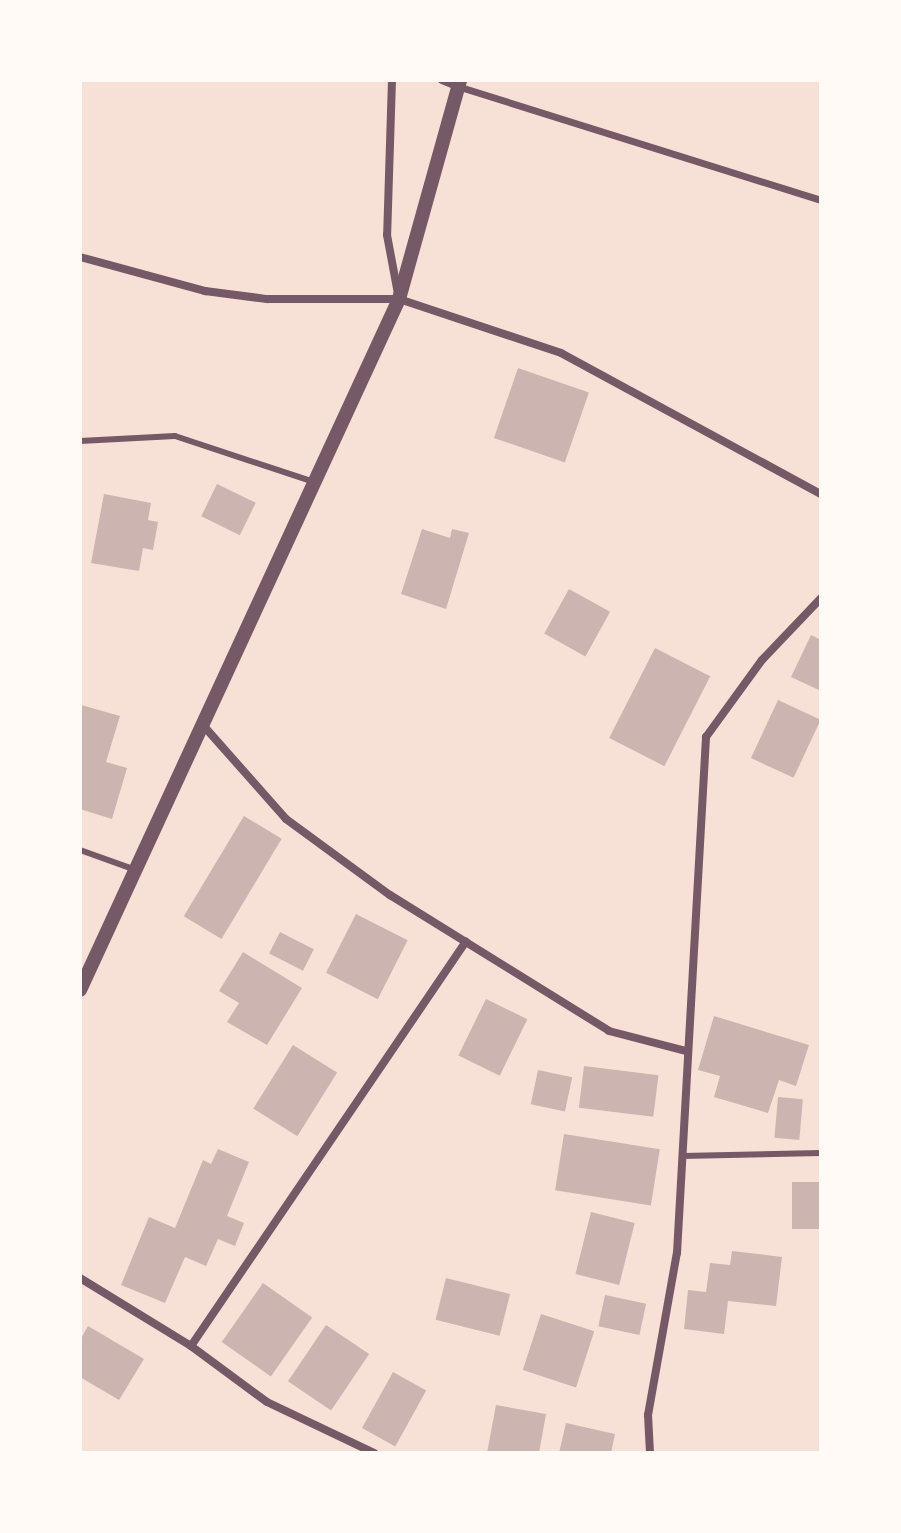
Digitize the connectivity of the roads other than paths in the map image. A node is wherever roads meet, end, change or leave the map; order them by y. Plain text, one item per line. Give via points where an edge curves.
1 (392, 80) edge
2 (442, 80) edge
3 (458, 83) edge
4 (821, 200) edge
5 (80, 257) edge
6 (399, 299) junction
7 (80, 441) edge
8 (311, 481) junction
9 (821, 494) edge
10 (821, 598) edge
11 (201, 723) junction
12 (80, 850) edge
13 (135, 870) junction
14 (466, 942) junction
15 (80, 990) edge
16 (686, 1051) junction
17 (821, 1153) edge
18 (682, 1156) junction
19 (80, 1278) edge
20 (191, 1346) junction
21 (374, 1453) edge
22 (650, 1453) edge

1 - 6 street via 387,235
2 - 3 street
3 - 4 street
3 - 6 street
5 - 6 street via 205,291 267,299
6 - 8 street
6 - 9 street via 561,353
7 - 8 lane via 175,436
8 - 11 street
10 - 16 street via 762,660 706,737 698,821 699,916
11 - 13 street
11 - 14 street via 286,819
12 - 13 lane
13 - 15 street
14 - 16 street via 609,1031
14 - 20 street
16 - 18 street
17 - 18 lane
18 - 22 street via 677,1253 648,1415
19 - 20 street
20 - 21 street via 267,1402

